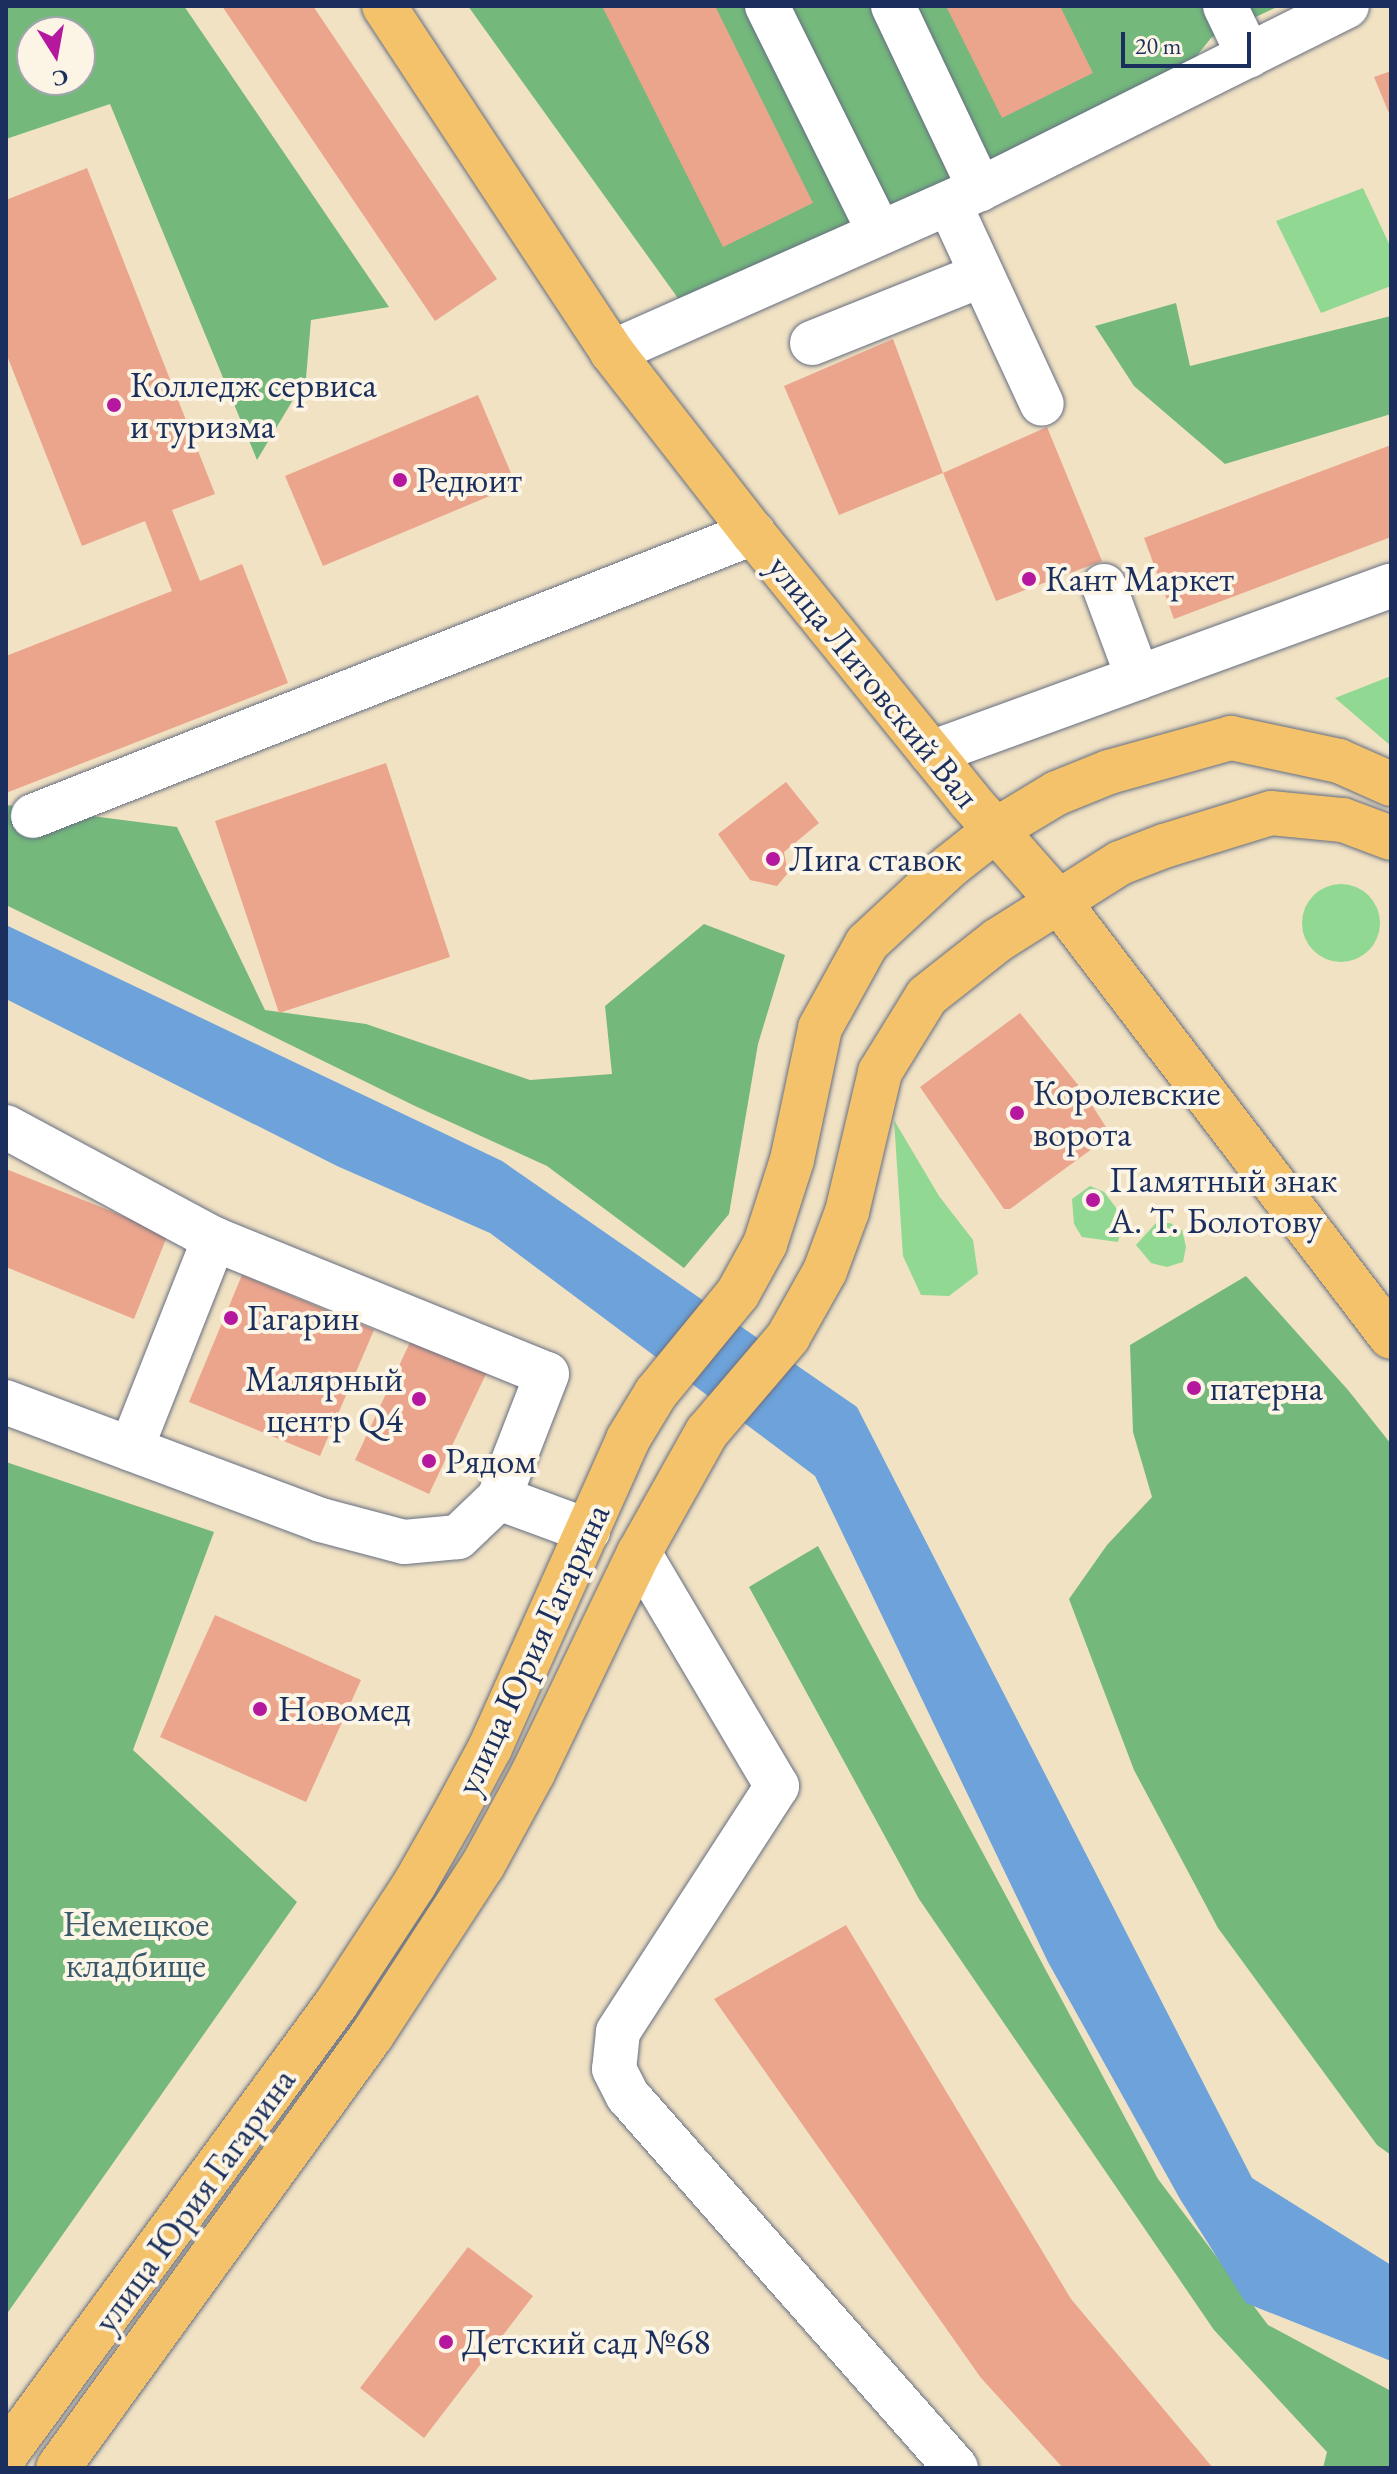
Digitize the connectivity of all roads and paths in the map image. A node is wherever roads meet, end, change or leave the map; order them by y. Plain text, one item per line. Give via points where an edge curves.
1 (384, 6) edge
2 (767, 6) edge
3 (893, 6) edge
4 (1225, 6) edge
5 (1347, 6) edge
6 (1249, 56) junction
7 (964, 196) junction
8 (879, 232) junction
9 (982, 275) junction
10 (812, 343) dead end
11 (612, 352) junction
12 (1042, 404) dead end
13 (753, 533) junction
14 (1104, 586) dead end
15 (1391, 586) edge
16 (1138, 678) junction
17 (931, 753) junction
18 (1391, 784) edge
19 (33, 816) dead end
20 (997, 829) junction
21 (1391, 838) edge
22 (1059, 902) junction
23 (6, 1127) edge
24 (214, 1239) junction
25 (1391, 1337) edge
26 (6, 1402) edge
27 (131, 1449) junction
28 (499, 1498) junction
29 (588, 1531) junction
30 (639, 1553) junction
31 (6, 2454) edge
32 (58, 2468) edge
33 (956, 2468) edge

1 - 11 main road, улица Литовский Вал
2 - 8 lane
3 - 7 lane
4 - 6 lane
5 - 6 lane
6 - 7 lane
7 - 8 lane
7 - 9 lane
8 - 11 lane
9 - 10 lane
9 - 12 lane
11 - 13 main road, улица Литовский Вал
13 - 17 main road, улица Литовский Вал
13 - 19 lane
14 - 16 lane
15 - 16 lane
16 - 17 lane
17 - 20 main road, улица Литовский Вал
18 - 20 main road, улица Юрия Гагарина via 1339,761 1231,738 1109,772 1044,799
20 - 22 main road, улица Литовский Вал
20 - 29 main road, улица Юрия Гагарина via 867,943 838,991 820,1028 778,1210 738,1293 656,1393 628,1439
21 - 22 main road, улица Юрия Гагарина via 1343,820 1271,813 1120,863
22 - 25 main road, улица Литовский Вал
22 - 30 main road, улица Юрия Гагарина via 998,940 927,996 880,1072 847,1212 825,1271 788,1337 707,1432
23 - 24 lane
24 - 27 lane
24 - 28 lane via 547,1374
26 - 27 lane
27 - 28 lane via 321,1520 404,1542 458,1537
28 - 29 lane
29 - 31 main road, улица Юрия Гагарина via 490,1748 414,1885 336,2004
30 - 32 main road, улица Юрия Гагарина via 483,1865 427,1953
30 - 33 lane via 777,1786 618,2032 614,2069 628,2096

